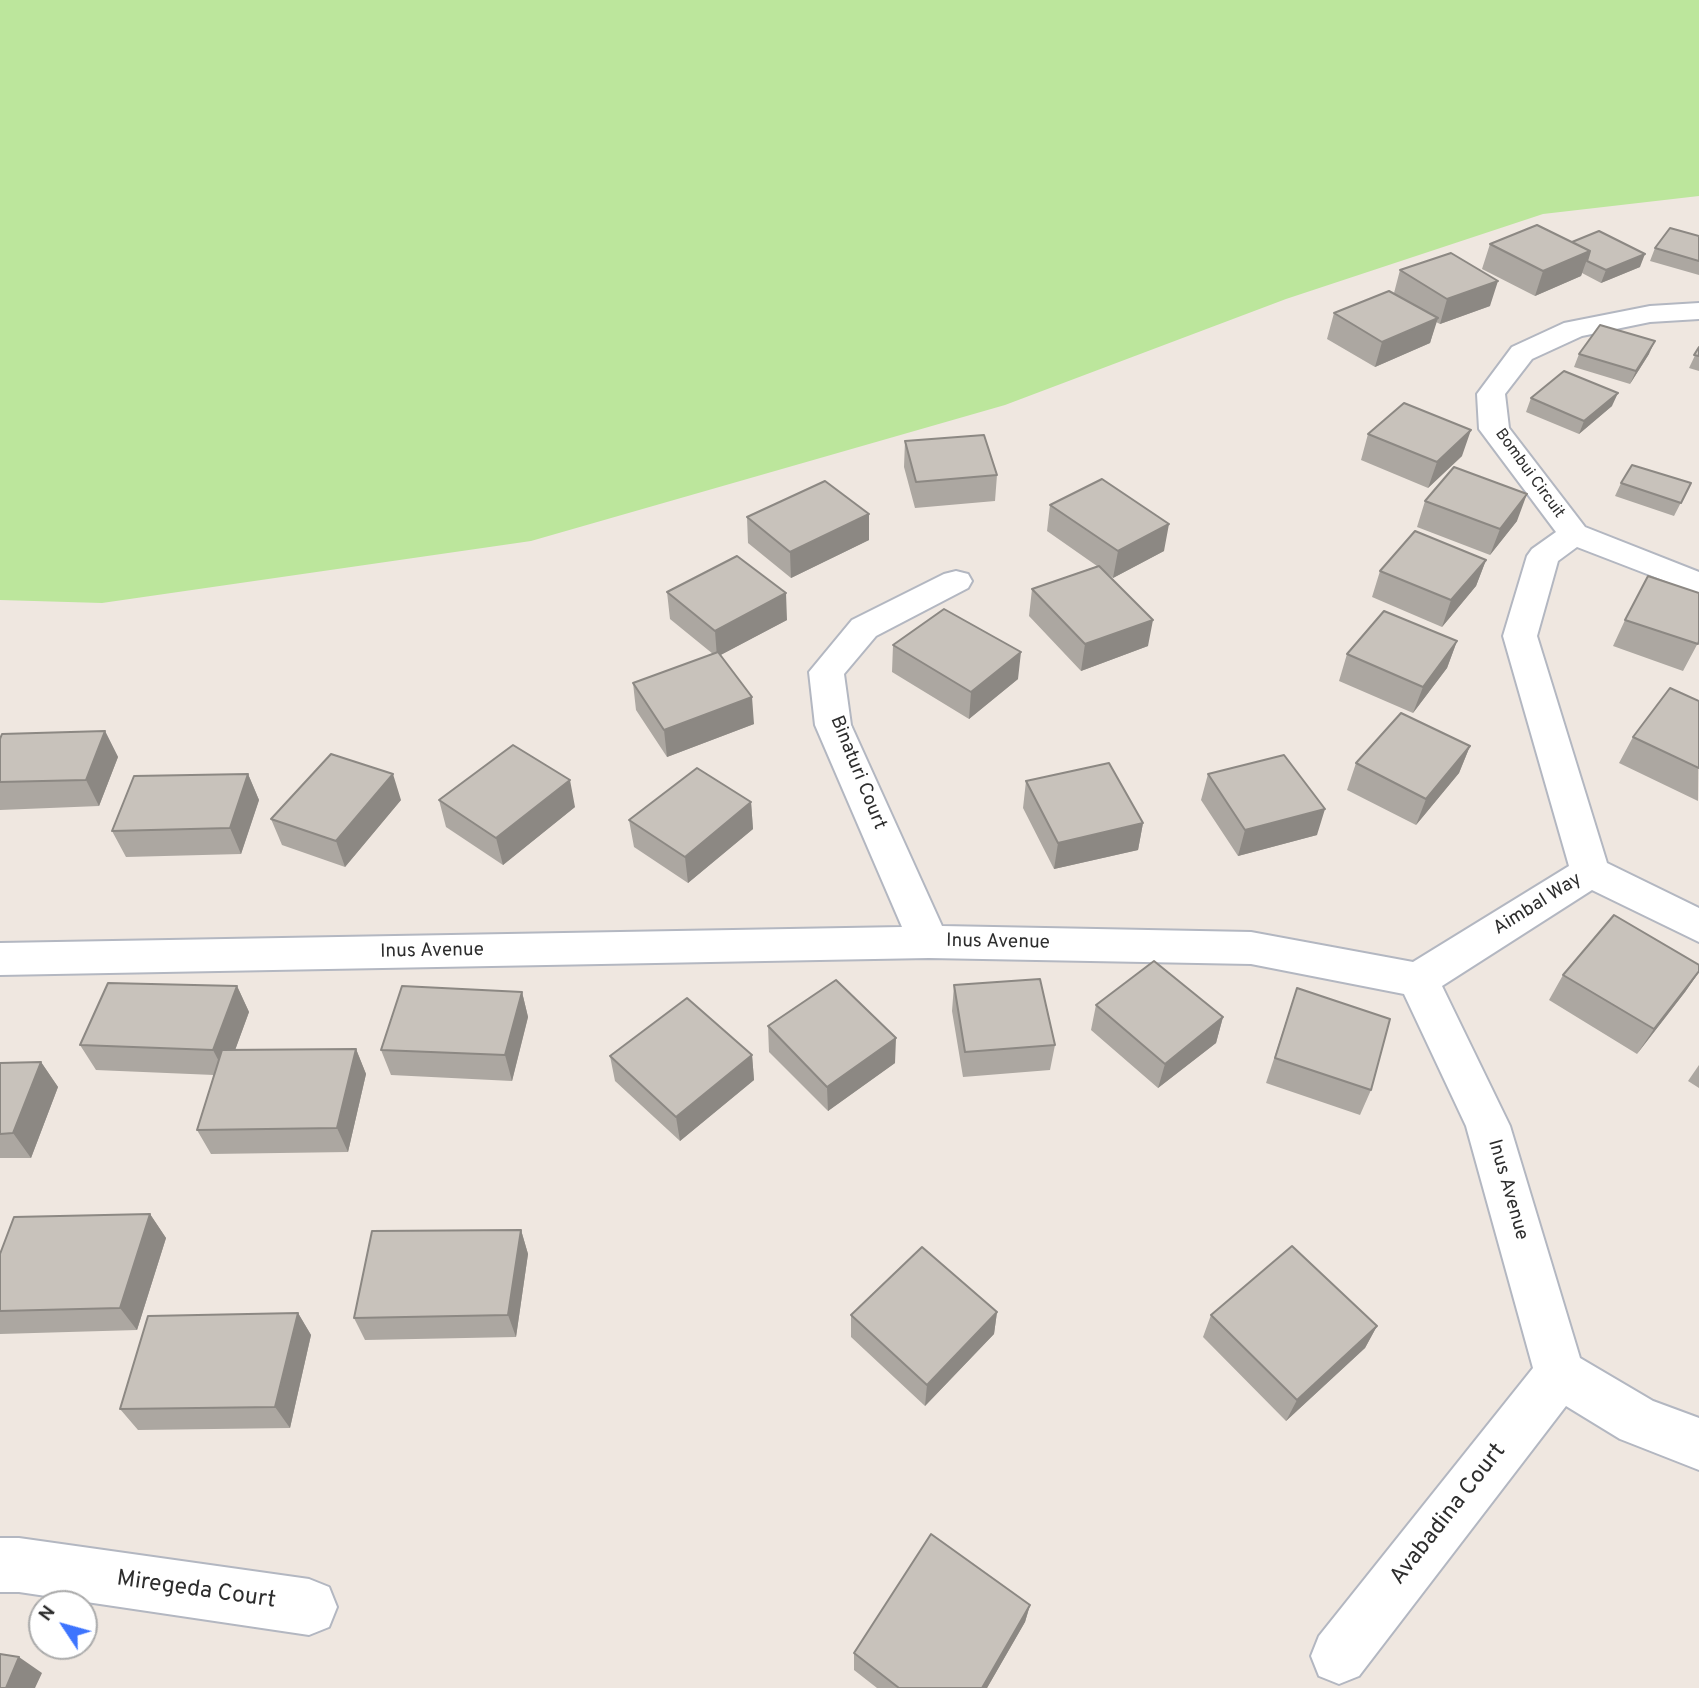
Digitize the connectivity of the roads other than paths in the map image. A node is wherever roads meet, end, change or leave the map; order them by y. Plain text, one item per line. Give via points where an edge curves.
1 (1699, 311) edge
2 (1574, 534) junction
3 (956, 581) dead end
4 (1699, 584) edge
5 (1591, 872) junction
6 (1699, 926) edge
7 (929, 942) junction
8 (0, 959) edge
9 (1418, 981) junction
10 (1560, 1374) junction
11 (1699, 1444) edge
12 (0, 1565) edge
13 (309, 1607) dead end
14 (1339, 1656) dead end

1 - 2 street, Bombui Circuit via 1650,314 1574,329 1522,353 1491,394 1494,429
2 - 4 street, Bombui Circuit
2 - 5 street, Bombui Circuit via 1543,556 1520,636
3 - 7 street, Binaturi Court via 864,628 826,672 833,725
5 - 6 street, Aimbal Way
5 - 9 street, Aimbal Way
7 - 8 street, Inus Avenue
7 - 9 street, Inus Avenue via 1251,948
9 - 10 street, Inus Avenue via 1488,1126
10 - 11 street via 1638,1421
10 - 14 street, Avabadina Court
12 - 13 street, Miregeda Court

